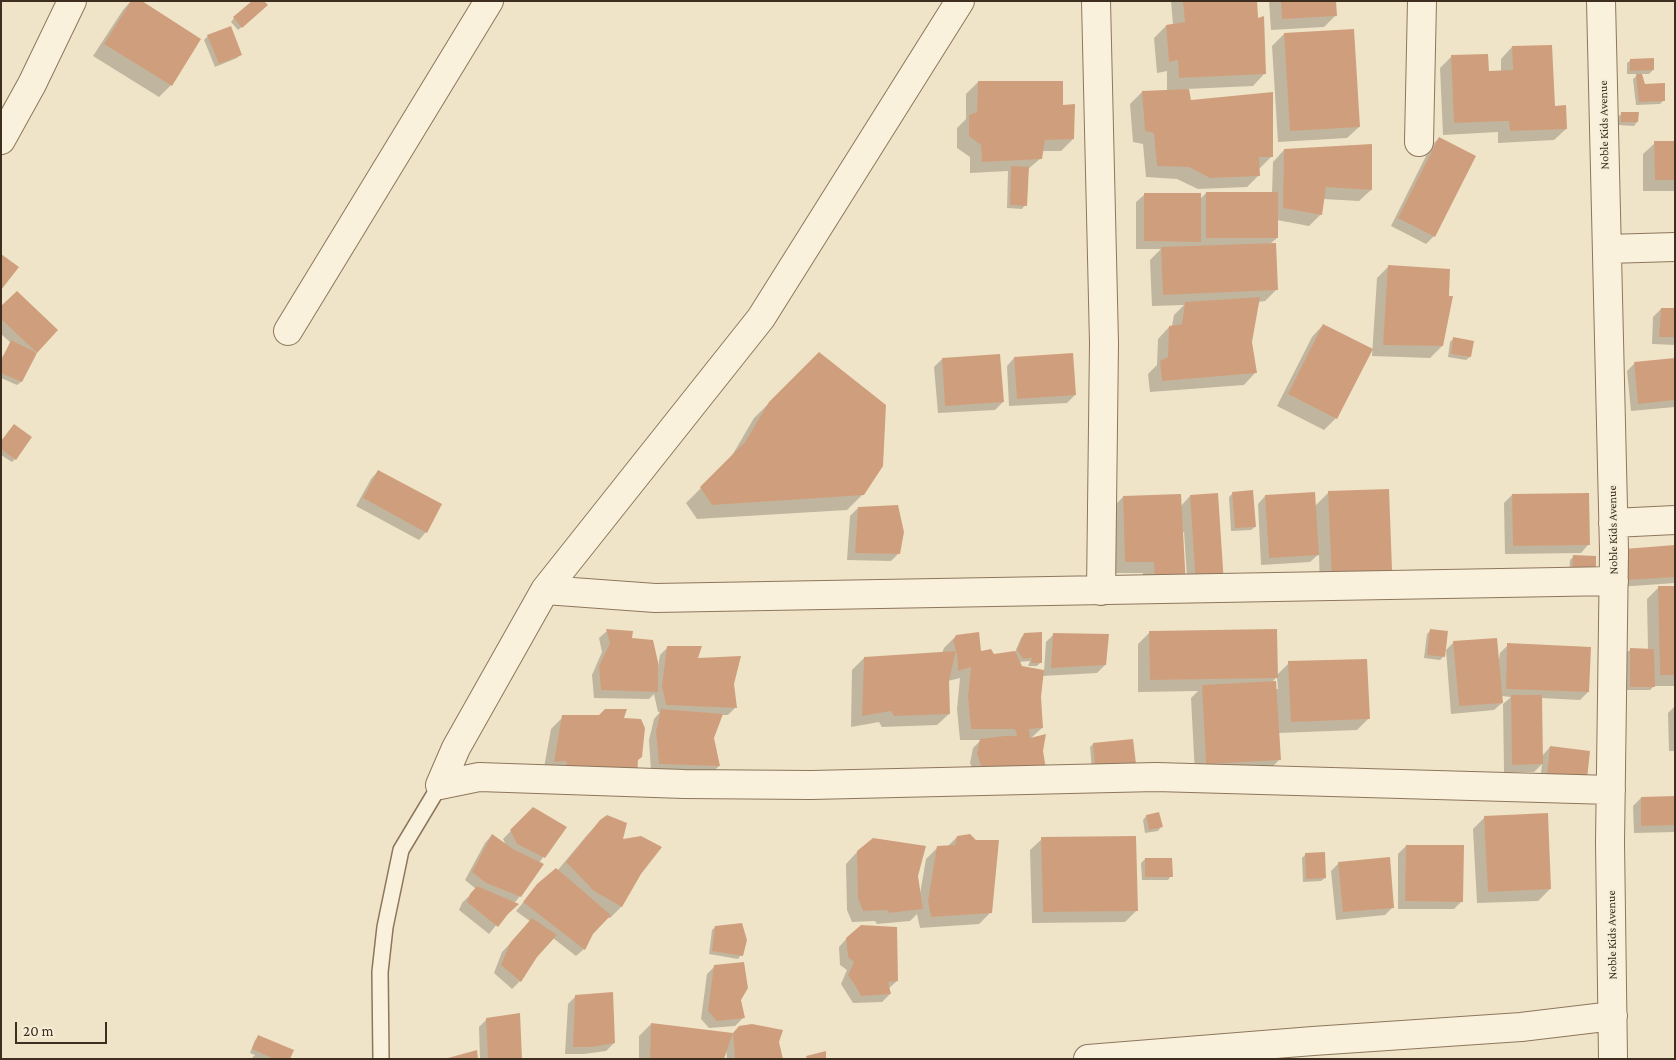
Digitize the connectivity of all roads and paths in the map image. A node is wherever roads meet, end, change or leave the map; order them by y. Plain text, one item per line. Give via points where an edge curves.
1 (72, 1) edge
2 (489, 1) edge
3 (960, 1) edge
4 (1096, 1) edge
5 (1422, 1) edge
6 (1601, 1) edge
7 (3, 136) edge
8 (1419, 142) dead end
9 (1675, 247) edge
10 (1607, 249) junction
11 (288, 330) dead end
12 (1675, 520) edge
13 (1614, 523) junction
14 (1614, 581) junction
15 (545, 590) junction
16 (1101, 591) junction
17 (440, 785) junction
18 (1611, 790) junction
19 (1613, 1016) junction
20 (381, 1059) edge
21 (1088, 1059) edge
22 (1613, 1059) edge

1 - 7 street
2 - 11 street
3 - 15 street via 761,318
4 - 16 street via 1104,343
5 - 8 street
6 - 10 street, Noble Kids Avenue
9 - 10 street
10 - 13 street, Noble Kids Avenue
12 - 13 street
13 - 14 street, Noble Kids Avenue
14 - 16 street
14 - 18 street, Noble Kids Avenue
15 - 16 street via 655,598
15 - 17 street via 456,748
17 - 18 street via 479,777 684,784 1156,777
17 - 20 lane via 401,850 385,927 380,972
18 - 19 street, Noble Kids Avenue
19 - 21 street via 1521,1027
19 - 22 street, Noble Kids Avenue

